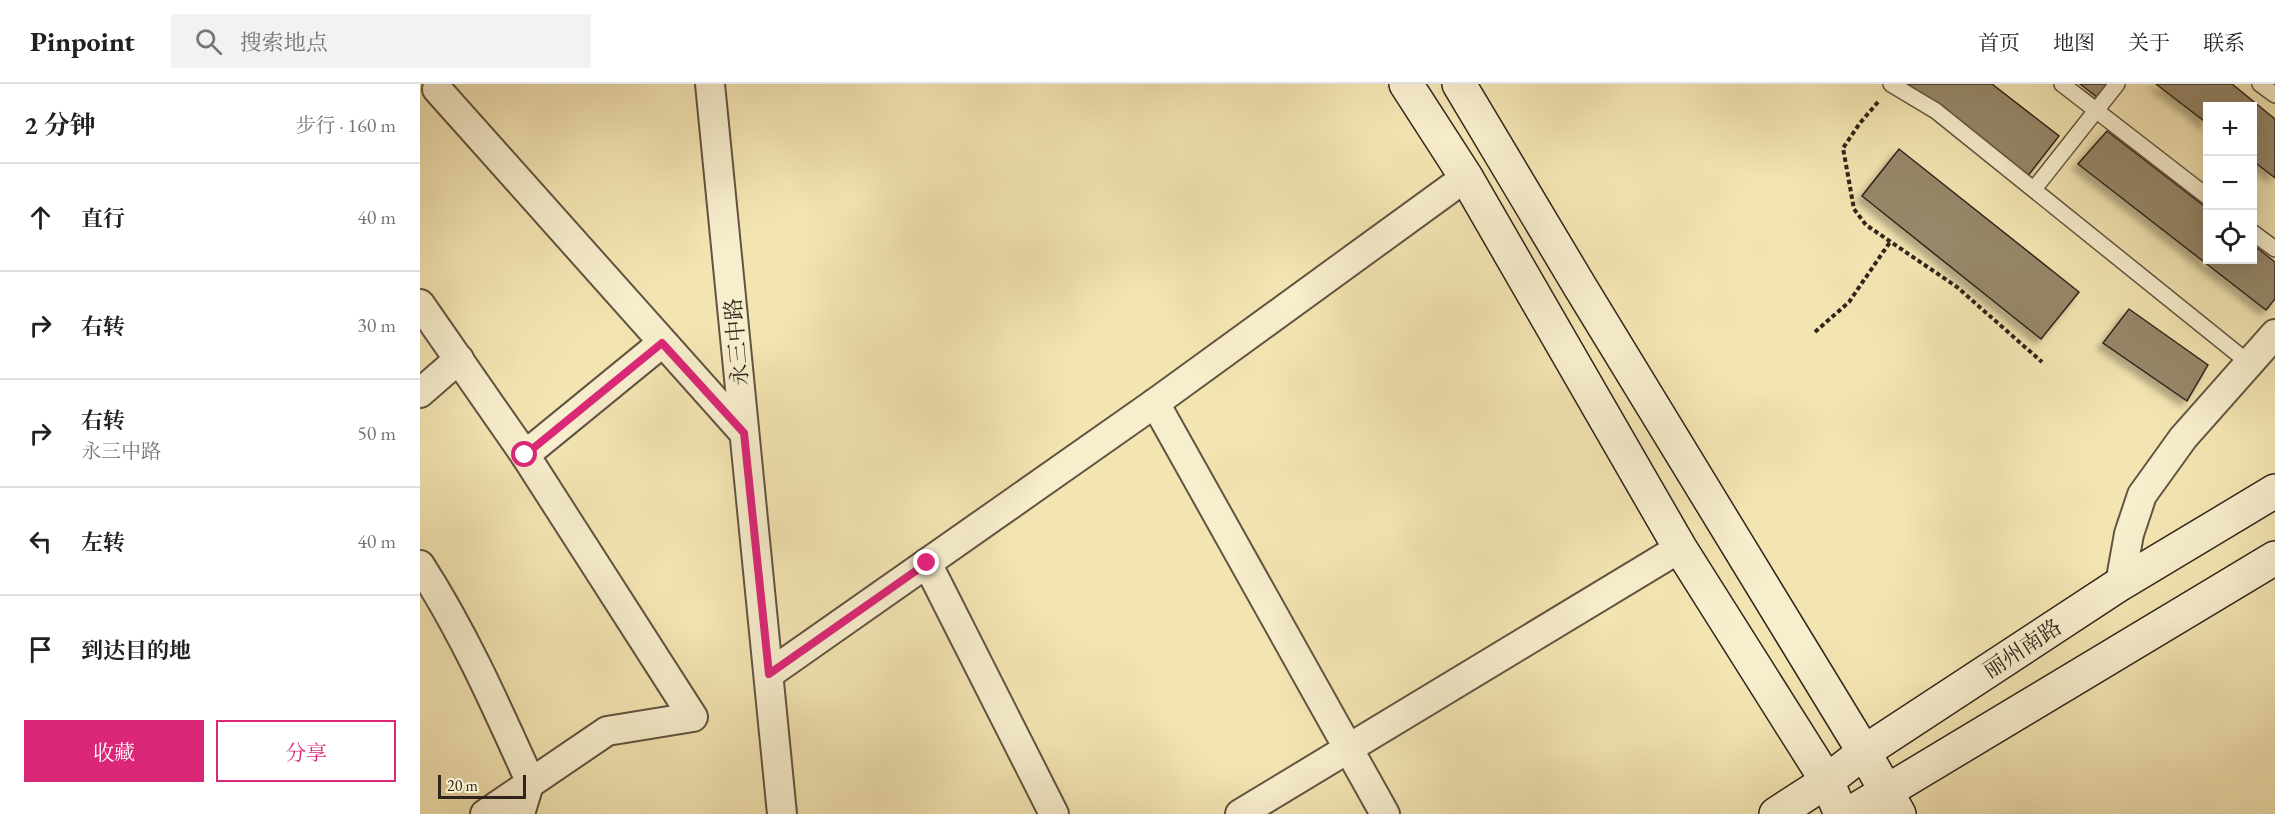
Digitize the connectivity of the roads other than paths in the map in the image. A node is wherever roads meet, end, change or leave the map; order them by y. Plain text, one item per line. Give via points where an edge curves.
1 (711, 84) edge
2 (1406, 84) edge
3 (1892, 84) edge
4 (2062, 84) edge
5 (2117, 84) edge
6 (2260, 84) edge
7 (1468, 87) edge
8 (434, 91) edge
9 (2275, 95) edge
10 (1466, 177) junction
11 (2034, 189) junction
12 (2203, 193) edge
13 (2257, 235) edge
14 (2275, 249) edge
15 (420, 304) edge
16 (2275, 334) edge
17 (662, 343) junction
18 (459, 358) junction
19 (2249, 363) junction
20 (420, 393) edge
21 (1155, 403) junction
22 (744, 433) junction
23 (525, 455) junction
24 (2275, 490) edge
25 (1680, 548) junction
26 (2275, 558) edge
27 (927, 563) junction
28 (420, 565) edge
29 (2120, 584) junction
30 (769, 674) junction
31 (1864, 752) junction
32 (1827, 781) junction
33 (530, 782) junction
34 (1893, 803) edge
35 (485, 814) edge
36 (520, 814) edge
37 (782, 814) edge
38 (1054, 814) edge
39 (1240, 814) edge
40 (1385, 814) edge
41 (1776, 814) edge
42 (1841, 814) edge
43 (1849, 814) edge

1 - 22 street, 永三中路
2 - 10 main road
3 - 11 lane via 1936,111
4 - 12 lane
5 - 11 lane
6 - 9 lane
7 - 31 main road via 1585,295
8 - 17 street
10 - 21 street
10 - 25 main road
11 - 19 lane
13 - 14 lane
15 - 18 street
16 - 19 street
17 - 22 street
17 - 23 street
18 - 20 street
18 - 23 street
19 - 29 street via 2183,438 2142,495 2128,534
21 - 27 street
21 - 40 street
22 - 30 street, 永三中路
23 - 33 street via 693,717 607,731
24 - 29 main road, 丽州南路
25 - 32 main road
25 - 39 street
26 - 34 main road
27 - 30 street
27 - 38 street
28 - 33 street via 482,675
29 - 31 main road, 丽州南路
30 - 37 street, 永三中路
31 - 32 main road, 丽州南路
31 - 34 main road
32 - 41 main road, 丽州南路
32 - 42 main road
33 - 35 street
33 - 36 street
34 - 43 main road

